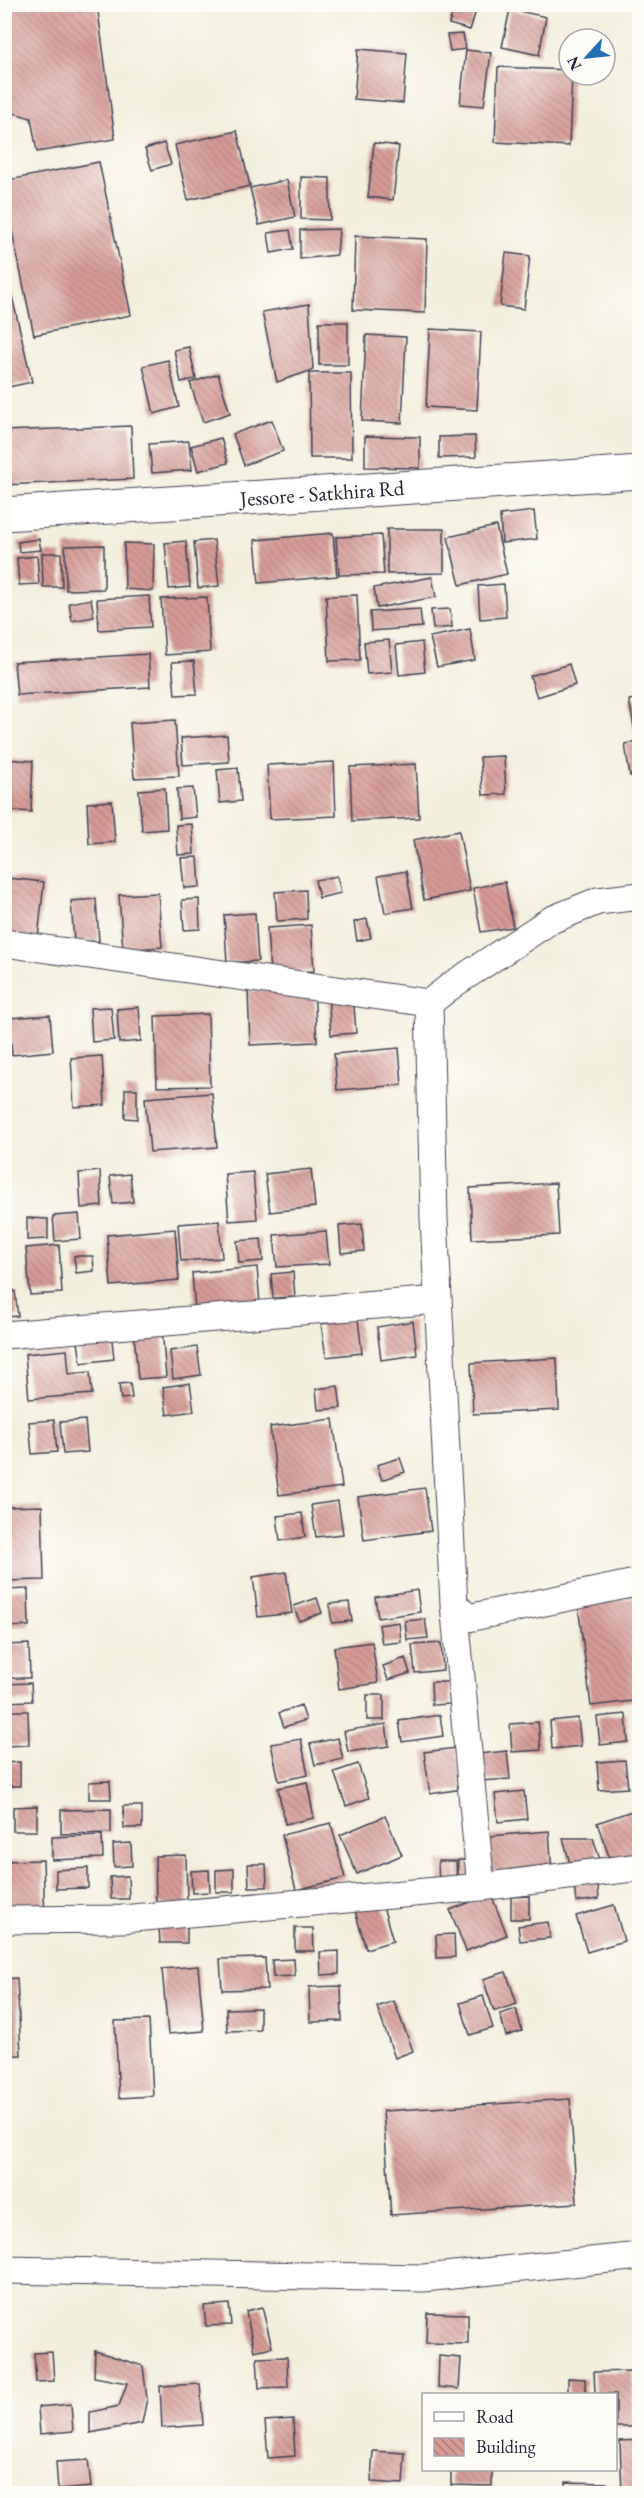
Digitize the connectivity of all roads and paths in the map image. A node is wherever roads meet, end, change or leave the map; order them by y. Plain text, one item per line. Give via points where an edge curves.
1 (639, 472) edge
2 (4, 514) edge
3 (639, 896) edge
4 (4, 943) edge
5 (429, 1003) junction
6 (438, 1300) junction
7 (4, 1335) edge
8 (639, 1582) edge
9 (454, 1604) junction
10 (639, 1867) edge
11 (481, 1887) junction
12 (4, 1920) edge
13 (639, 2256) edge
14 (4, 2271) edge

1 - 2 main road, Jessore - Satkhira Rd
3 - 5 street via 598,901 552,920
4 - 5 street
5 - 6 street
6 - 7 street
6 - 9 street
8 - 9 street via 468,1618
9 - 11 street
10 - 11 street
11 - 12 street via 122,1919
13 - 14 street via 424,2278

